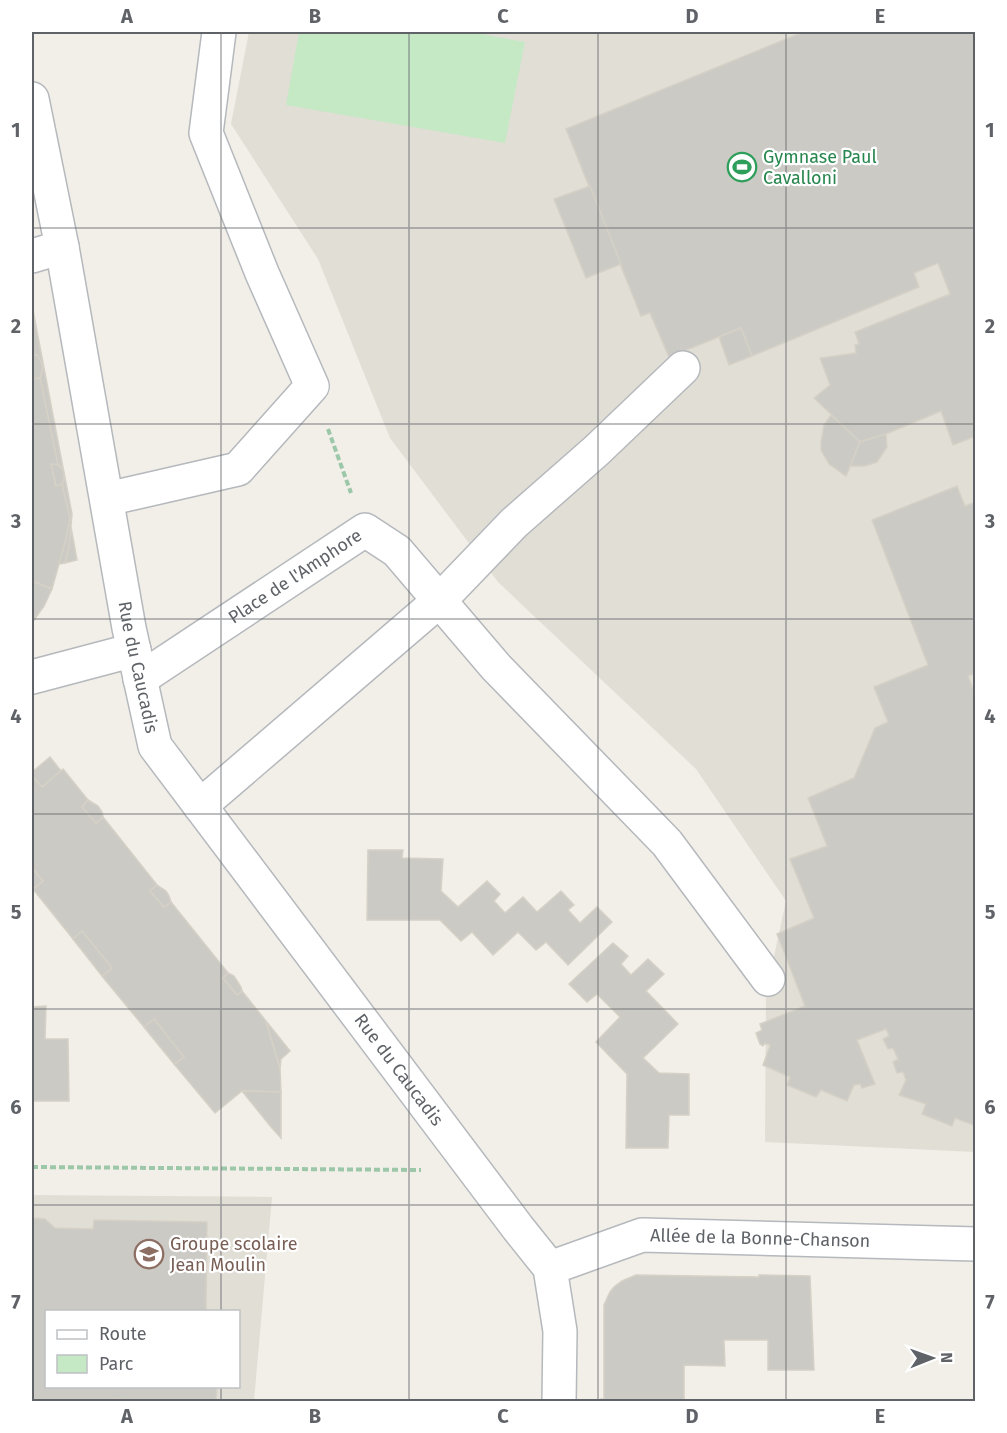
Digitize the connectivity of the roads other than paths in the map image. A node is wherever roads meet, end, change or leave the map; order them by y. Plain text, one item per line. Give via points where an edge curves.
1 (219, 32) edge
2 (32, 99) edge
3 (47, 251) edge
4 (683, 368) dead end
5 (107, 499) junction
6 (440, 600) junction
7 (137, 664) junction
8 (32, 678) edge
9 (200, 806) junction
10 (768, 979) dead end
11 (975, 1244) edge
12 (550, 1268) junction
13 (559, 1401) edge

1 - 5 street via 206,133 261,273 312,386 238,469
2 - 3 street, Rue du Caucadis
3 - 5 street, Rue du Caucadis
4 - 6 street via 514,523
5 - 7 street, Rue du Caucadis
6 - 7 street, Place de l'Amphore via 398,551 365,530
6 - 9 street
6 - 10 street, Place de l'Amphore via 496,667 667,843
7 - 8 street, Place de l'Amphore
7 - 9 street, Rue du Caucadis via 155,746
9 - 12 street, Rue du Caucadis
11 - 12 street, Allée de la Bonne-Chanson via 642,1235
12 - 13 street via 560,1331

